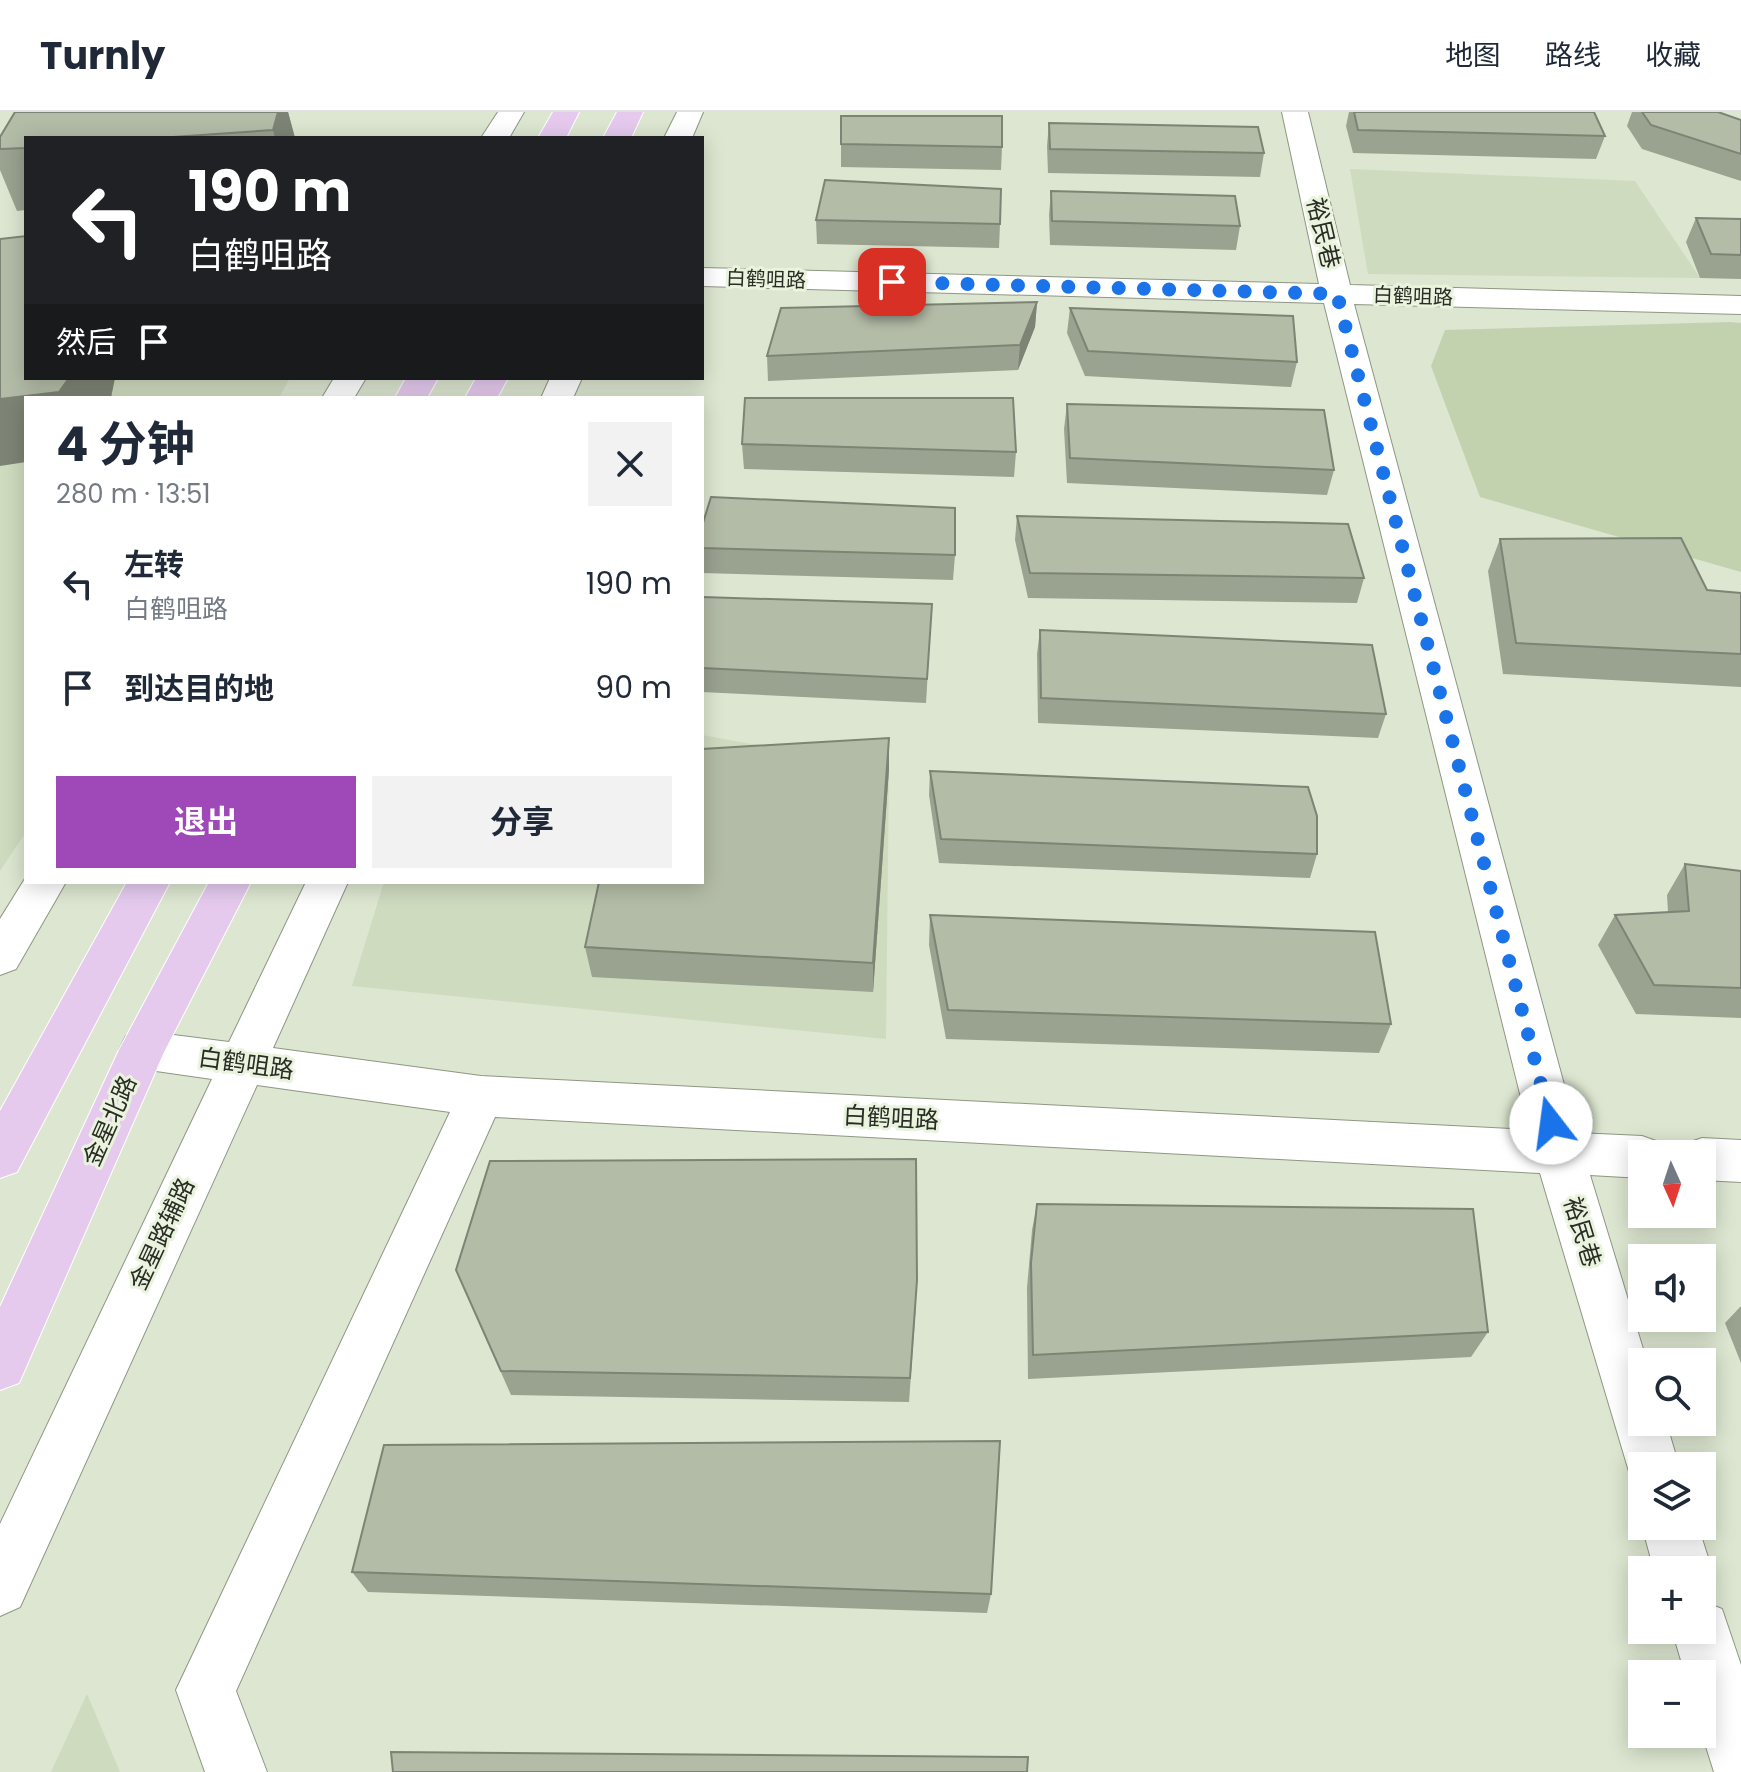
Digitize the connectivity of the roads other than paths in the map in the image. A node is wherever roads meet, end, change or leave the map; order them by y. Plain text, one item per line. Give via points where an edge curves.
1 (511, 112) edge
2 (566, 112) edge
3 (630, 112) edge
4 (690, 112) edge
5 (1295, 112) edge
6 (496, 136) edge
7 (553, 136) edge
8 (618, 136) edge
9 (679, 136) edge
10 (704, 277) edge
11 (1337, 294) junction
12 (1741, 305) edge
13 (44, 884) edge
14 (148, 884) edge
15 (229, 884) edge
16 (326, 884) edge
17 (0, 957) edge
18 (142, 1050) junction
19 (240, 1064) junction
20 (481, 1096) junction
21 (1559, 1154) junction
22 (1628, 1156) edge
23 (0, 1157) edge
24 (1716, 1160) edge
25 (1741, 1161) edge
26 (0, 1365) edge
27 (1648, 1452) edge
28 (0, 1587) edge
29 (1705, 1644) edge
30 (1741, 1764) edge
31 (236, 1772) edge

1 - 6 street
2 - 7 main road
3 - 8 main road
4 - 9 street
5 - 11 street, 裕民巷
10 - 11 street, 白鹤咀路
11 - 12 street, 白鹤咀路
11 - 21 street, 裕民巷
13 - 17 street
14 - 23 main road
15 - 18 main road, 金星北路
16 - 19 street, 金星路辅路
18 - 19 street, 白鹤咀路
18 - 26 main road, 金星北路
19 - 20 street, 白鹤咀路
19 - 28 street, 金星路辅路
20 - 21 street, 白鹤咀路
20 - 31 street via 206,1690
21 - 22 street, 白鹤咀路
21 - 27 street, 裕民巷
24 - 25 street
29 - 30 street

